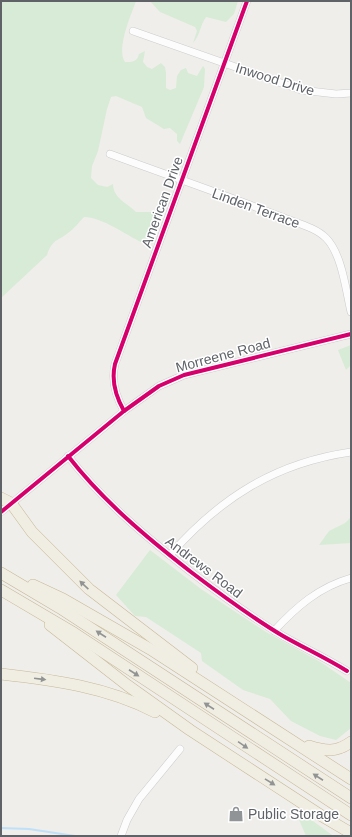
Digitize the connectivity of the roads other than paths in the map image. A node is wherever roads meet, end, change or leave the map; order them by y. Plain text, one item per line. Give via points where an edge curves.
1 (246, 1) edge
2 (133, 31) dead end
3 (224, 63) junction
4 (351, 93) edge
5 (110, 154) dead end
6 (181, 181) junction
7 (351, 312) edge
8 (351, 334) edge
9 (124, 411) junction
10 (351, 452) edge
11 (68, 456) junction
12 (1, 498) edge
13 (11, 503) junction
14 (1, 512) edge
15 (170, 555) junction
16 (4, 575) edge
17 (351, 578) edge
18 (1, 590) edge
19 (19, 599) junction
20 (274, 631) junction
21 (347, 671) dead end
22 (1, 674) edge
23 (219, 692) junction
24 (190, 730) junction
25 (294, 741) junction
26 (351, 742) edge
27 (180, 749) dead end
28 (351, 779) edge
29 (351, 798) edge
30 (351, 815) edge
31 (322, 816) junction
32 (351, 833) edge
33 (122, 836) edge
34 (344, 836) edge

1 - 3 street, American Drive
2 - 3 street, Inwood Drive
3 - 4 street, Inwood Drive via 301,90
3 - 6 street, American Drive
5 - 6 street, Linden Terrace
6 - 7 street, Linden Terrace via 264,210 322,234 337,255
6 - 9 street, American Drive via 115,364 114,384
8 - 9 street, Morreene Road via 184,375 159,386
9 - 11 street, Morreene Road
10 - 15 street via 301,462 254,484 214,511
11 - 13 street, Morreene Road
11 - 15 street, Andrews Road via 86,480
12 - 13 highway
13 - 14 street, Morreene Road
23 -> 13 highway via 182,659 89,589 32,532
15 - 20 street, Andrews Road via 213,589
16 - 23 highway via 47,590
29 -> 16 highway via 78,619
17 - 20 street via 309,598
18 - 19 highway
19 - 24 highway via 36,616
19 -> 30 highway
20 - 21 street, Andrews Road
22 -> 24 highway via 103,691 142,706
23 - 25 highway
24 -> 31 highway
25 - 26 highway via 329,751 340,749
25 - 28 highway
27 - 33 street via 139,799 127,820
31 - 32 highway
31 - 34 highway

